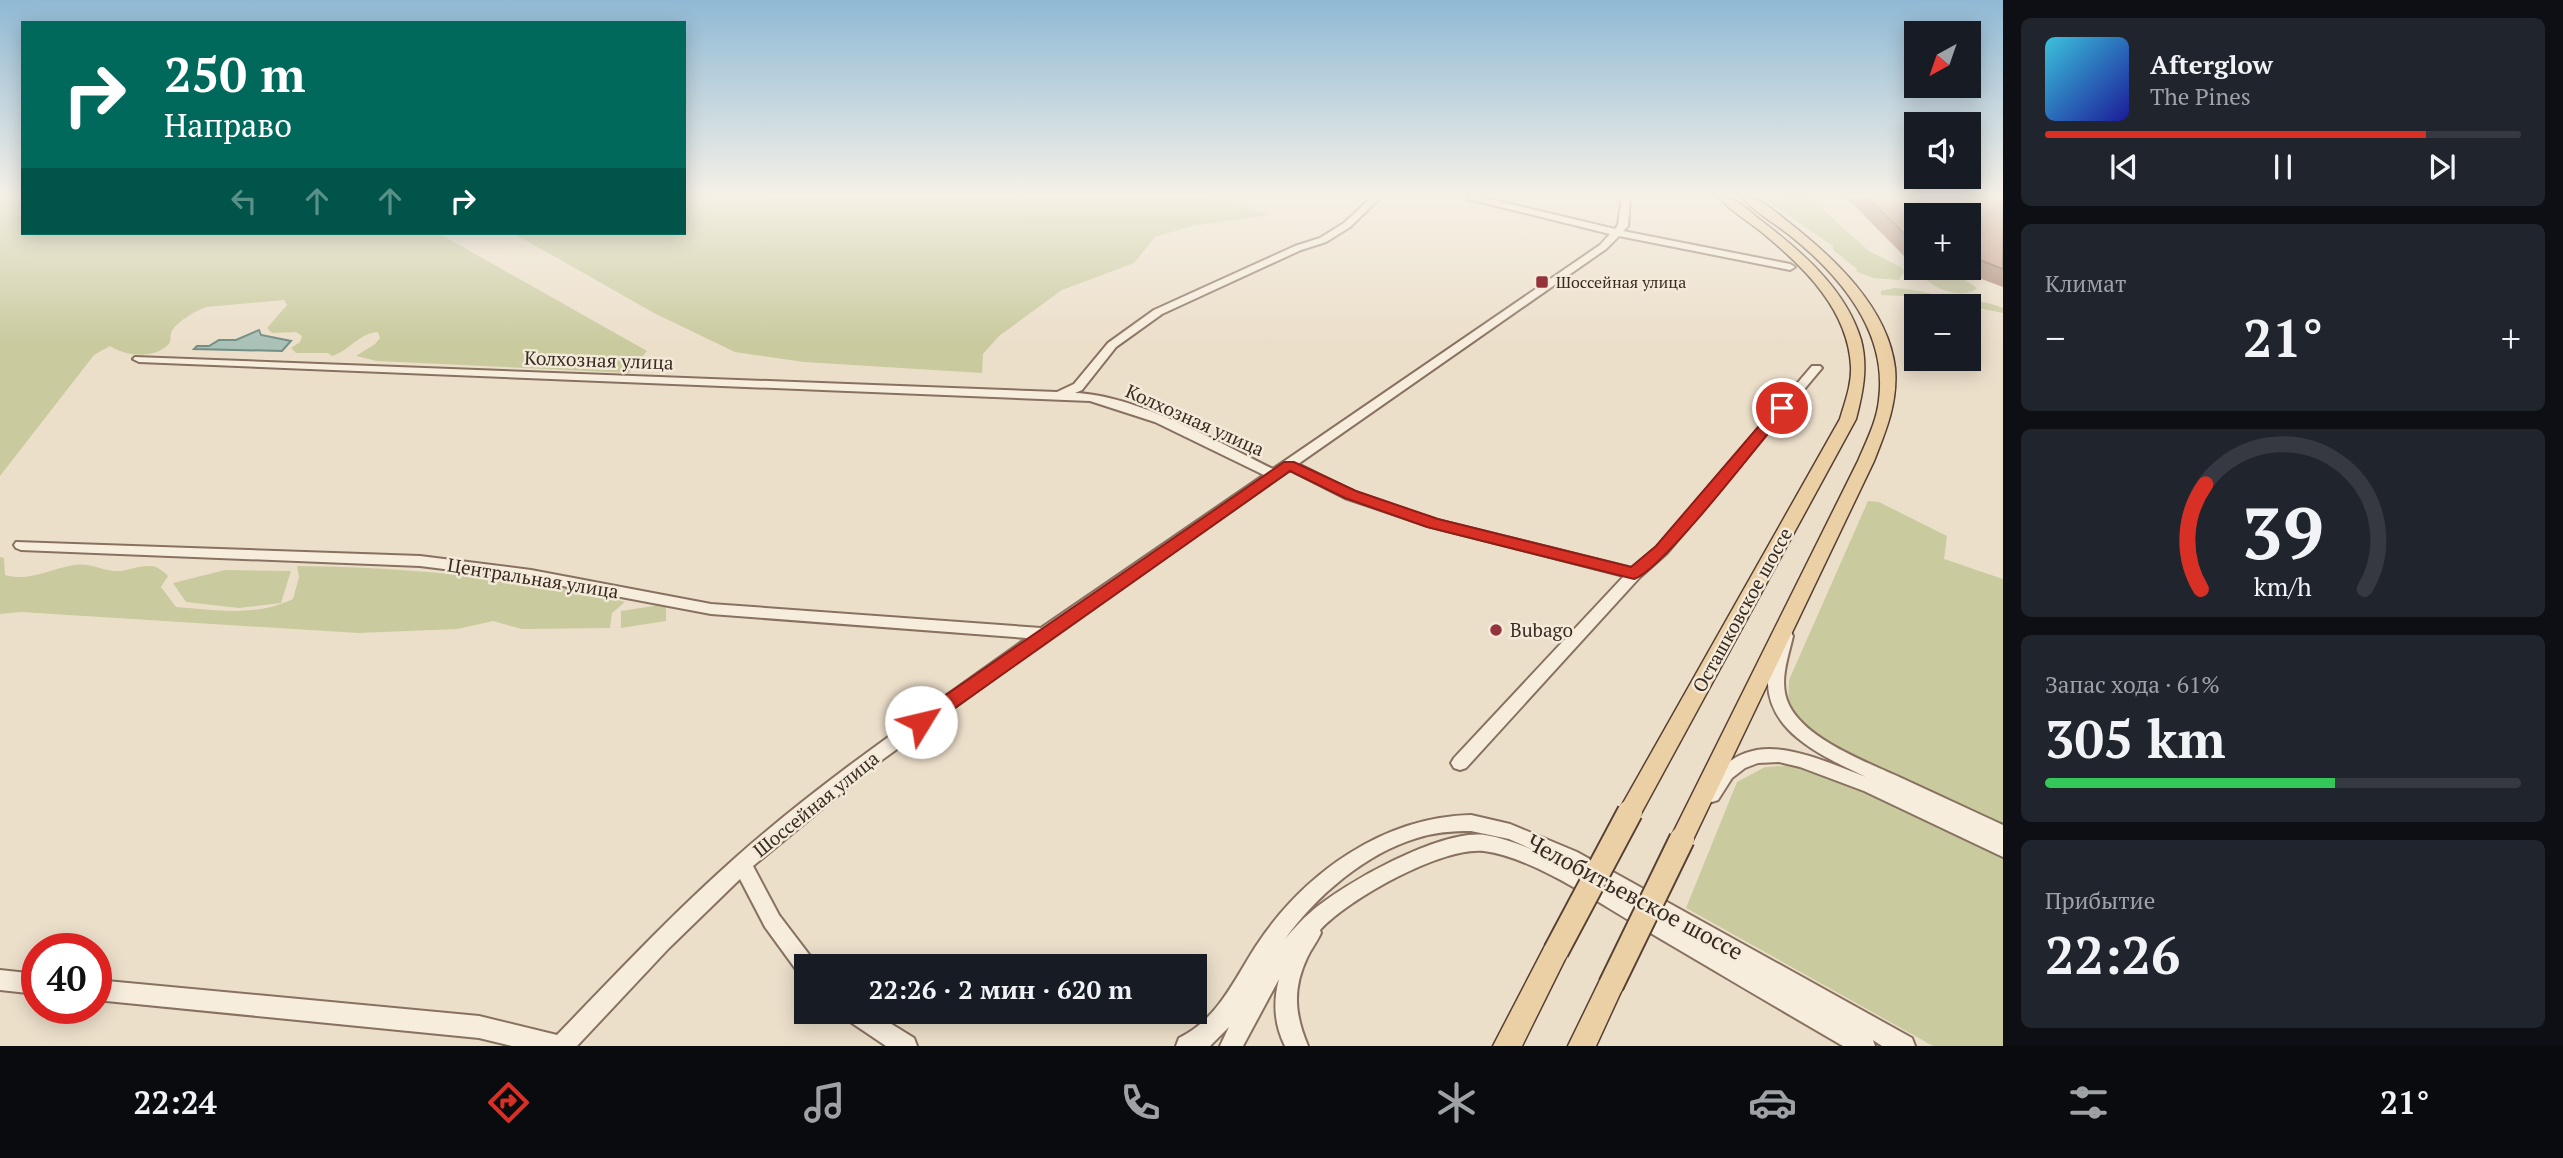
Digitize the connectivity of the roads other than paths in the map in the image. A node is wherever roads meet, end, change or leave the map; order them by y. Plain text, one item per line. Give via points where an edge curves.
1 (1305, 246) edge
2 (1603, 246) edge
3 (1683, 246) edge
4 (1787, 246) edge
5 (1811, 246) edge
6 (1790, 267) dead end
7 (139, 359) dead end
8 (1816, 368) dead end
9 (1079, 387) junction
10 (1058, 396) junction
11 (1091, 397) junction
12 (1289, 465) junction
13 (1275, 475) junction
14 (21, 545) dead end
15 (1634, 574) junction
16 (1788, 622) junction
17 (1044, 634) junction
18 (1460, 763) dead end
19 (2003, 834) edge
20 (1682, 839) junction
21 (2003, 849) edge
22 (742, 864) junction
23 (1353, 892) junction
24 (797, 954) edge
25 (0, 980) edge
26 (21, 982) edge
27 (112, 992) edge
28 (1530, 1001) junction
29 (873, 1024) edge
30 (876, 1024) edge
31 (1582, 1045) edge
32 (559, 1046) edge
33 (906, 1046) edge
34 (917, 1046) edge
35 (1187, 1046) edge
36 (1231, 1046) edge
37 (1297, 1046) edge
38 (1496, 1046) edge
39 (1507, 1046) edge
40 (1864, 1046) edge
41 (1904, 1046) edge

1 - 9 street, Колхозная улица via 1158,312 1112,345
2 - 12 street, Шоссейная улица
3 - 6 street
4 - 28 main road, Осташковское шоссе, bridge via 1837,303 1850,330 1858,365 1849,419
5 - 16 main road via 1864,306 1878,335 1887,398 1880,427
7 - 10 street, Колхозная улица
8 - 15 street via 1661,550
9 - 10 street, Колхозная улица
9 - 11 street
10 - 11 street, Колхозная улица
11 - 13 street, Колхозная улица via 1159,419
12 - 13 street, Шоссейная улица
12 - 15 street via 1350,495 1433,523
13 - 17 street, Шоссейная улица
14 - 17 street, Центральная улица via 420,561 531,575 711,609
15 - 18 street
16 - 19 street via 1775,685 1779,704 1790,720 1835,754
16 - 20 main road
17 - 22 street, Шоссейная улица via 869,760
20 - 21 street via 1726,774 1757,756 1779,755 1833,771
20 - 31 main road, bridge
22 - 24 street via 772,921
22 - 32 street, Шоссейная улица
23 - 36 street, Челобитьевское шоссе via 1289,948
23 - 37 street via 1318,923 1295,962 1286,1016
23 - 40 street, Челобитьевское шоссе via 1411,862 1462,844 1513,850 1571,876
25 - 26 street
27 - 32 street via 480,1027
28 - 38 street
28 - 39 main road, Осташковское шоссе
29 - 33 street
30 - 34 street
35 - 41 street, Челобитьевское шоссе via 1215,1028 1291,915 1349,863 1414,831 1468,822 1527,837 1570,858

